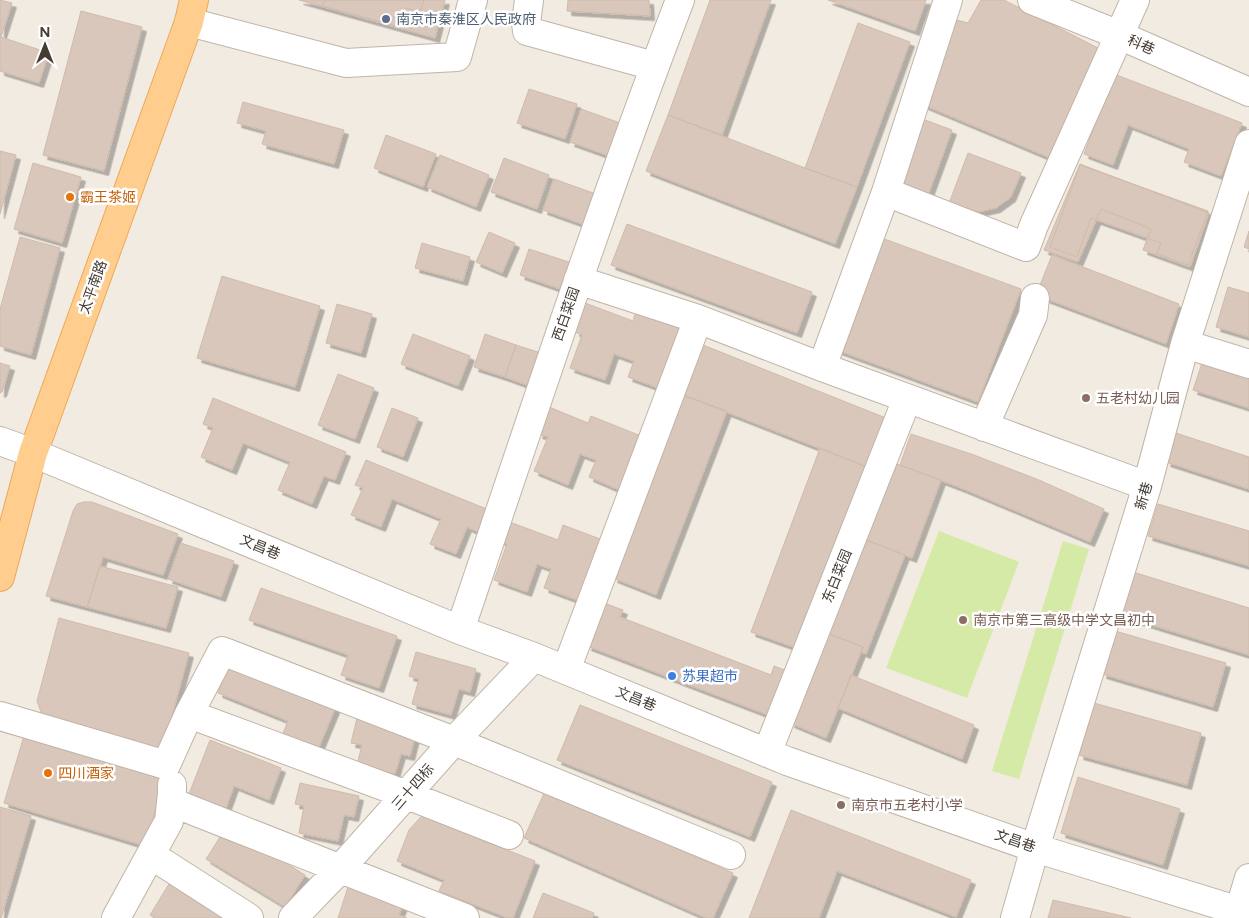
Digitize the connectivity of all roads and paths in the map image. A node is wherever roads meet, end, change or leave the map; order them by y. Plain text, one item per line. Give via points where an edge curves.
1 (473, 0) edge
2 (529, 0) edge
3 (680, 0) edge
4 (948, 0) edge
5 (1032, 0) edge
6 (1135, 0) edge
7 (191, 11) edge
8 (1119, 35) junction
9 (654, 66) junction
10 (1249, 92) edge
11 (1249, 144) edge
12 (886, 192) junction
13 (578, 280) junction
14 (1035, 298) dead end
15 (698, 319) junction
16 (1185, 344) junction
17 (1249, 364) edge
18 (822, 367) junction
19 (907, 399) junction
20 (984, 427) junction
21 (0, 441) edge
22 (33, 453) junction
23 (1147, 486) junction
24 (0, 577) edge
25 (460, 630) junction
26 (534, 657) junction
27 (566, 670) junction
28 (189, 714) junction
29 (0, 716) edge
30 (454, 741) junction
31 (767, 753) junction
32 (166, 764) junction
33 (406, 795) junction
34 (171, 802) junction
35 (509, 835) dead end
36 (1035, 848) junction
37 (151, 855) junction
38 (731, 856) dead end
39 (340, 869) junction
40 (1249, 878) edge
41 (1242, 915) edge
42 (116, 918) edge
43 (249, 918) edge
44 (293, 918) edge
45 (465, 918) edge
46 (1015, 918) edge

1 - 7 street via 457,57 346,63
2 - 9 street via 526,31
3 - 9 street, 西白菜园
4 - 12 street
5 - 8 street, 科巷
6 - 8 street
7 - 22 main road, 太平南路
8 - 10 street, 科巷
8 - 12 street via 1026,247
9 - 13 street, 西白菜园
11 - 16 street, 新巷
12 - 18 street
13 - 15 street
13 - 25 street, 西白菜园
14 - 20 street via 1033,315
15 - 18 street
15 - 27 street
16 - 17 street
16 - 23 street, 新巷
18 - 19 street
19 - 20 street
19 - 31 street, 东白菜园
20 - 23 street
21 - 22 street, 文昌巷
22 - 24 main road, 太平南路
22 - 25 street, 文昌巷
23 - 36 street, 新巷
25 - 26 street, 文昌巷
26 - 27 street, 文昌巷
26 - 30 street, 三十四标
27 - 31 street, 文昌巷
28 - 30 street via 222,650
28 - 32 street
28 - 33 street
29 - 32 street
30 - 33 street, 三十四标
30 - 38 street
31 - 36 street, 文昌巷
32 - 34 street via 171,774
33 - 35 street
33 - 39 street, 三十四标
34 - 37 street via 169,821
34 - 39 street
36 - 41 street, 文昌巷
36 - 46 street, 新巷
37 - 42 street
37 - 43 street
39 - 44 street, 三十四标
39 - 45 street
40 - 41 street

